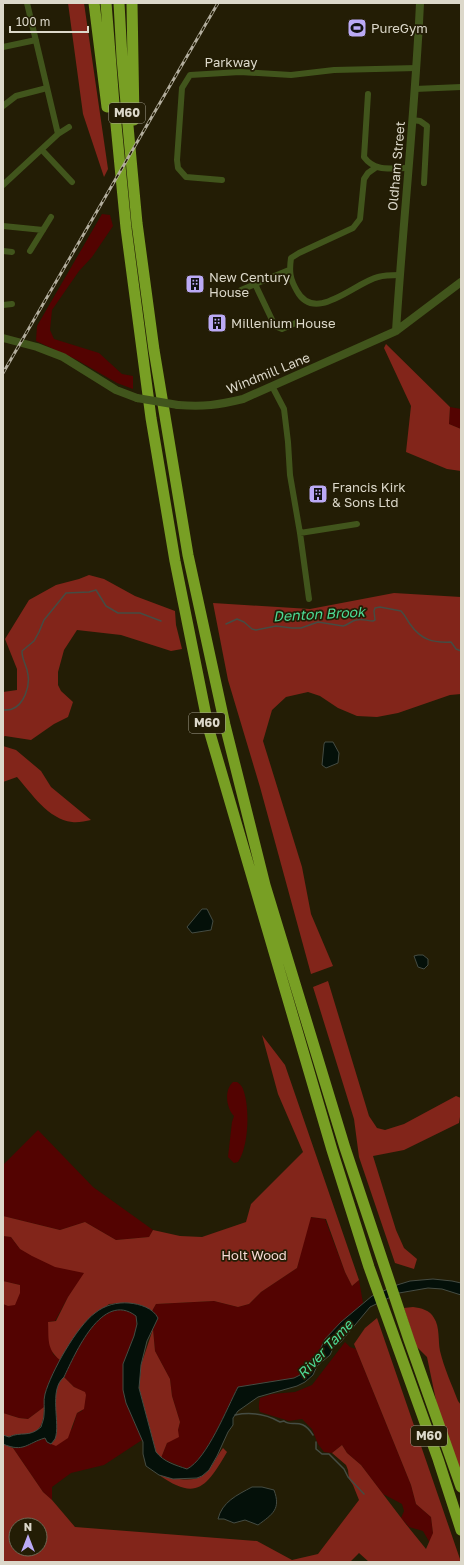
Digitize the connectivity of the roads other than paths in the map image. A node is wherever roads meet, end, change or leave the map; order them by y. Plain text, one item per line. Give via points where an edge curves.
1 (27, 3) edge
2 (94, 3) edge
3 (106, 3) edge
4 (119, 3) edge
5 (132, 3) edge
6 (420, 3) edge
7 (36, 40) junction
8 (3, 47) edge
9 (417, 68) junction
10 (461, 87) edge
11 (47, 88) junction
12 (415, 89) junction
13 (368, 94) dead end
14 (3, 106) edge
15 (412, 120) junction
16 (69, 127) dead end
17 (58, 134) junction
18 (42, 150) junction
19 (119, 163) junction
20 (375, 168) junction
21 (407, 168) junction
22 (222, 180) dead end
23 (72, 182) dead end
24 (424, 183) dead end
25 (3, 185) edge
26 (51, 217) dead end
27 (137, 223) junction
28 (3, 226) edge
29 (43, 230) junction
30 (3, 251) edge
31 (30, 251) dead end
32 (12, 252) dead end
33 (289, 270) junction
34 (400, 275) junction
35 (461, 282) edge
36 (255, 284) junction
37 (241, 290) dead end
38 (3, 304) edge
39 (12, 304) dead end
40 (298, 322) dead end
41 (396, 330) junction
42 (3, 338) edge
43 (272, 386) junction
44 (357, 524) dead end
45 (300, 532) junction
46 (308, 599) dead end
47 (461, 1487) edge
48 (461, 1530) edge

1 - 7 street
2 - 19 highway, M60 via 108,115
3 - 19 highway, M60
4 - 27 highway, M60
5 - 27 highway, M60
6 - 9 street, Oldham Street
7 - 8 street
7 - 11 street
9 - 12 street, Oldham Street
9 - 22 street, Parkway via 334,70 291,75 240,72 190,75 182,88 178,168 186,177
10 - 12 street
11 - 14 street via 16,96
11 - 17 street
12 - 15 street, Oldham Street
13 - 20 street via 364,157
15 - 21 street, Oldham Street
15 - 24 street via 420,121 427,126
16 - 17 street
17 - 18 street
18 - 23 street
18 - 25 street
19 - 48 highway, M60 via 151,418 175,561 209,730 332,1150 369,1267
20 - 21 street
20 - 33 street via 364,179 360,219 353,228 291,258
21 - 34 street, Oldham Street
26 - 29 street
27 - 47 highway, M60 via 154,350 188,556 225,725 265,885 345,1148 408,1340
28 - 29 street
29 - 31 street
30 - 32 street
33 - 34 street via 301,297 311,304 322,304 377,277
33 - 36 street
34 - 41 street, Oldham Street
35 - 41 street, Windmill Lane
36 - 37 street
36 - 40 street via 276,326 282,329
38 - 39 street
41 - 43 street, Windmill Lane
42 - 43 street, Windmill Lane, bridge via 63,357 116,390 137,398 198,407 243,399
43 - 45 street via 284,409 290,475
44 - 45 street
45 - 46 street

